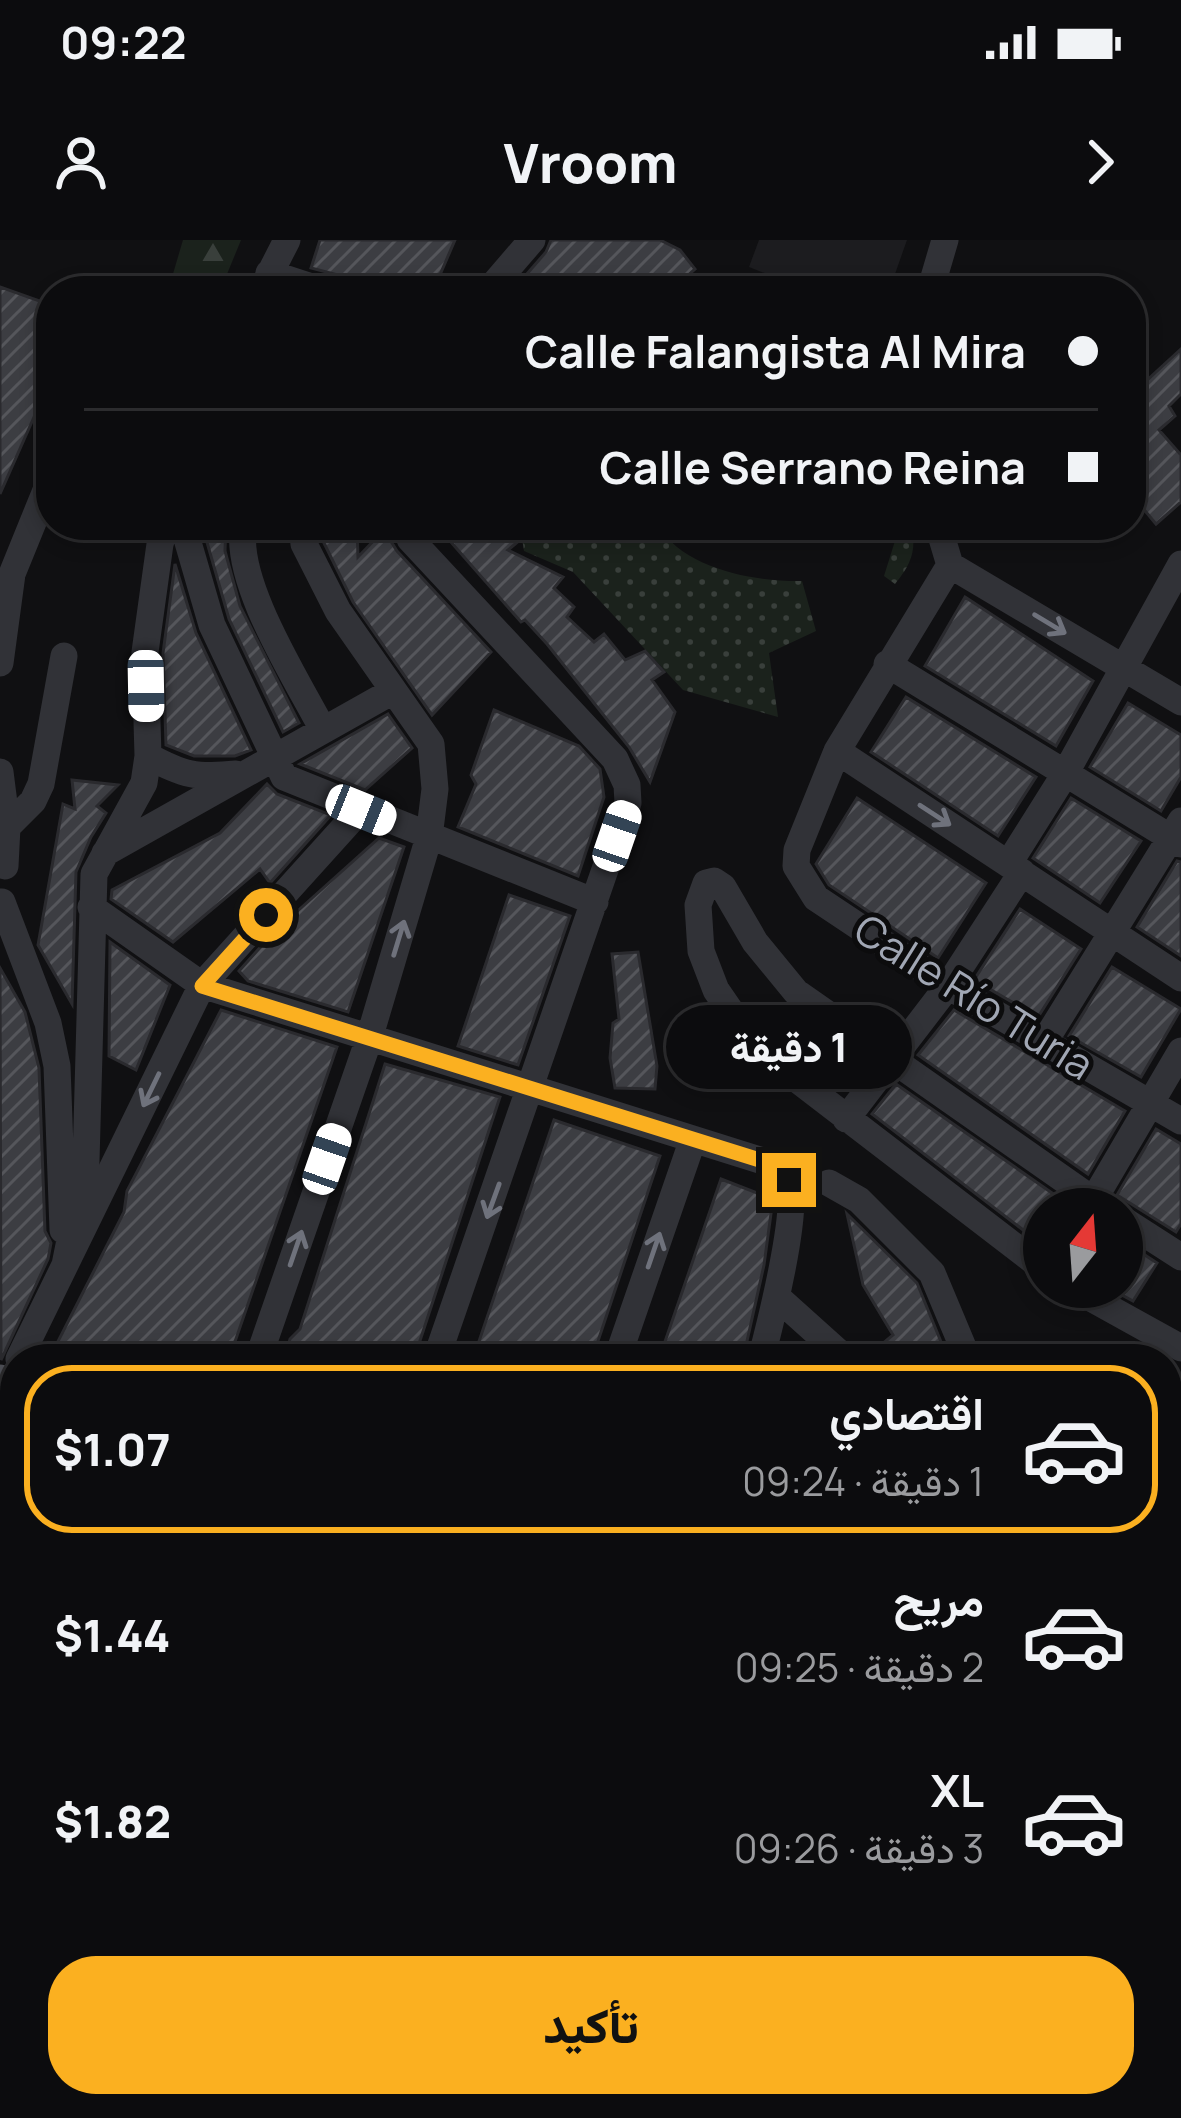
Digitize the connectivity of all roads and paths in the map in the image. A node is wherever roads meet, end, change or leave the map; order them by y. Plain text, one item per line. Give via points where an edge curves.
1 (286, 240) edge
2 (532, 240) edge
3 (944, 240) edge
4 (268, 276) edge
5 (501, 276) edge
6 (934, 276) edge
7 (36, 515) edge
8 (161, 540) edge
9 (187, 540) edge
10 (240, 540) edge
11 (304, 540) edge
12 (415, 540) edge
13 (942, 540) edge
14 (1181, 564) edge
15 (950, 565) junction
16 (64, 656) dead end
17 (0, 663) edge
18 (887, 664) junction
19 (1124, 668) junction
20 (393, 692) junction
21 (1181, 701) edge
22 (322, 730) junction
23 (837, 751) junction
24 (148, 757) junction
25 (263, 764) junction
26 (0, 772) edge
27 (1065, 774) junction
28 (361, 810) junction
29 (7, 827) junction
30 (1178, 834) edge
31 (429, 837) junction
32 (101, 855) junction
33 (2, 864) edge
34 (1016, 867) junction
35 (595, 902) junction
36 (1, 903) edge
37 (91, 907) junction
38 (1112, 933) junction
39 (1181, 978) edge
40 (202, 986) junction
41 (947, 986) junction
42 (369, 1039) junction
43 (1043, 1044) junction
44 (1181, 1051) edge
45 (892, 1061) junction
46 (532, 1090) junction
47 (1150, 1103) junction
48 (846, 1118) junction
49 (1181, 1121) edge
50 (692, 1142) junction
51 (829, 1183) dead end
52 (1075, 1188) edge
53 (1108, 1188) edge
54 (1143, 1233) edge
55 (1023, 1253) edge
56 (1181, 1257) edge
57 (65, 1265) junction
58 (777, 1297) junction
59 (1115, 1308) edge
60 (1178, 1338) edge
61 (27, 1344) edge
62 (263, 1344) edge
63 (441, 1344) edge
64 (622, 1344) edge
65 (765, 1344) edge
66 (829, 1344) edge
67 (962, 1344) edge

1 - 4 street
2 - 5 street
3 - 6 street
7 - 17 street via 12,574
8 - 24 street via 145,652
9 - 25 street
10 - 22 street via 245,573
11 - 20 street
12 - 35 street via 615,759 628,785
13 - 15 street
14 - 19 street
15 - 18 street
15 -> 19 street
16 - 29 street via 47,767 33,801
18 - 23 street
18 - 27 street
19 - 21 street
19 - 27 street
20 - 22 street
20 - 31 street via 431,744
22 - 25 street
23 -> 34 street
23 - 41 street, Calle Río Turia via 796,866 815,898
24 - 25 street via 201,778
24 - 32 street via 136,802
25 - 28 street
25 - 32 street
26 - 29 street
27 - 30 street
27 - 34 street
28 - 31 street
28 - 40 street
29 - 33 street
30 - 38 street
31 - 35 street
42 -> 31 street
32 - 37 street
33 - 36 street via 11,889
34 - 38 street
34 - 41 street
35 - 46 street
36 - 57 street via 57,1066
37 - 40 street
37 - 57 street via 86,1161
38 - 39 street
38 - 43 street
40 - 42 street
40 -> 57 street
41 - 43 street, Calle Río Turia
41 - 45 street
42 - 46 street
62 -> 42 street
43 - 47 street, Calle Río Turia
44 - 47 street
45 - 48 street
45 - 48 street via 796,992 723,887 706,883 697,930 731,1017 781,1071
45 - 52 street
46 - 50 street
46 -> 63 street
47 - 49 street, Calle Río Turia
47 - 53 street
48 - 55 street
50 - 58 street via 779,1166 789,1180
64 -> 50 street
51 - 67 street via 860,1199 932,1273
54 - 56 street
57 - 61 street
58 - 65 street
58 - 66 street
59 - 60 street

